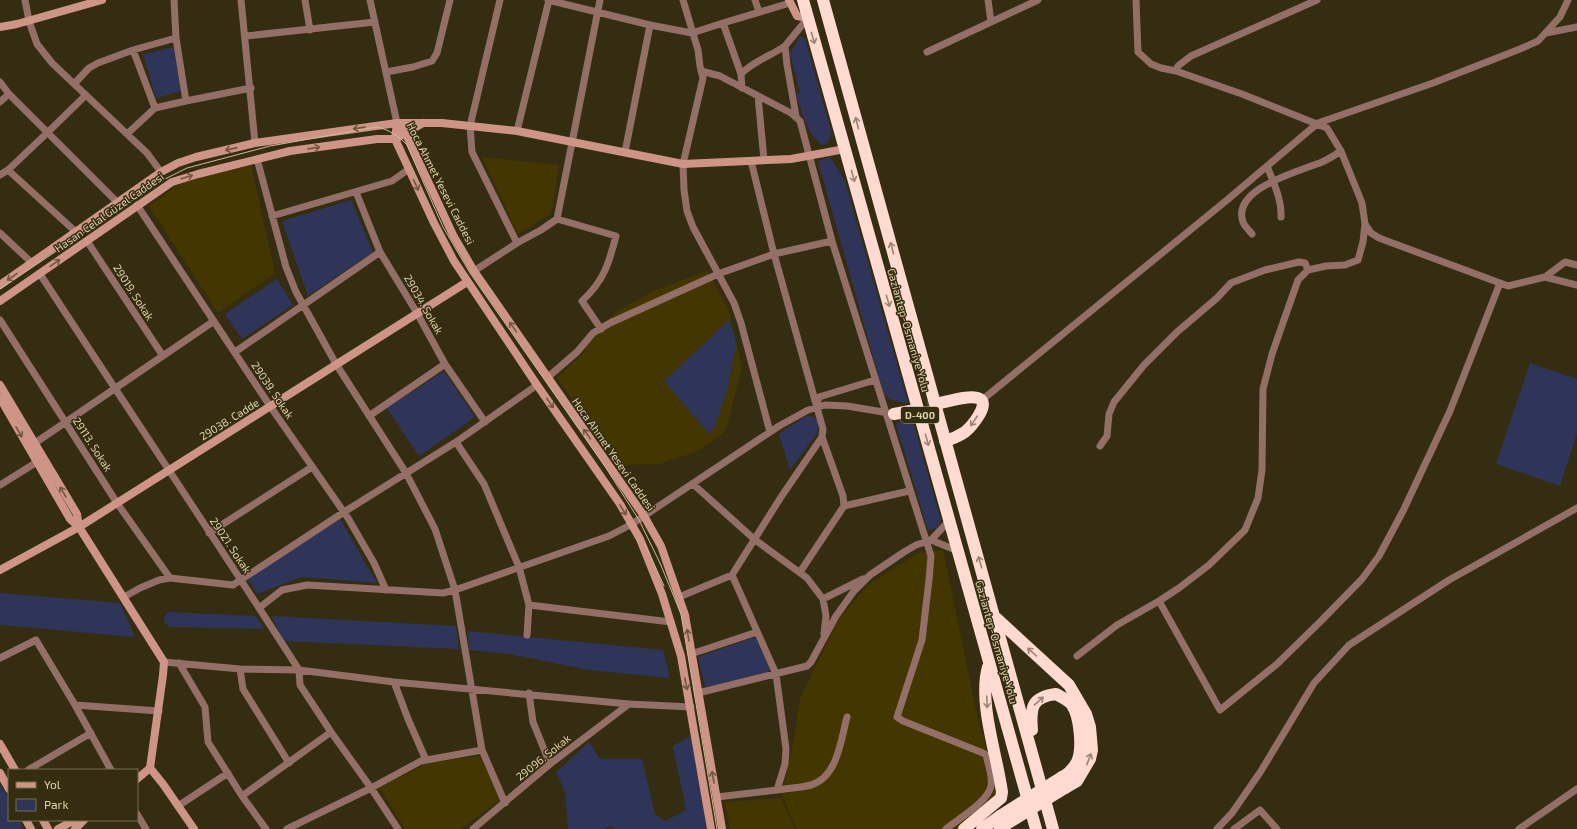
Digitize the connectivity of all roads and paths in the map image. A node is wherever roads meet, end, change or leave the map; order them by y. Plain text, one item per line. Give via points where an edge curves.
1 (25, 0) edge
2 (101, 0) edge
3 (174, 0) edge
4 (241, 0) edge
5 (305, 0) edge
6 (370, 0) edge
7 (450, 0) edge
8 (500, 0) edge
9 (548, 0) edge
10 (600, 0) edge
11 (682, 0) edge
12 (755, 0) edge
13 (803, 0) edge
14 (824, 0) edge
15 (988, 0) edge
16 (1038, 0) edge
17 (1136, 0) edge
18 (1317, 0) edge
19 (1568, 0) edge
20 (790, 2) edge
21 (1028, 2) edge
22 (759, 12) junction
23 (598, 13) junction
24 (808, 18) junction
25 (29, 21) junction
26 (375, 22) junction
27 (991, 22) junction
28 (723, 23) junction
29 (650, 25) junction
30 (0, 27) edge
31 (1577, 27) edge
32 (310, 30) junction
33 (692, 33) junction
34 (1546, 33) junction
35 (246, 36) junction
36 (176, 38) junction
37 (785, 46) junction
38 (133, 50) junction
39 (926, 52) dead end
40 (701, 71) junction
41 (1176, 71) junction
42 (386, 72) junction
43 (741, 74) junction
44 (0, 82) edge
45 (74, 84) junction
46 (251, 88) junction
47 (742, 88) junction
48 (9, 94) junction
49 (86, 95) junction
50 (758, 96) junction
51 (186, 101) junction
52 (0, 102) edge
53 (155, 108) junction
54 (796, 116) junction
55 (426, 122) junction
56 (397, 123) junction
57 (1318, 123) junction
58 (470, 126) junction
59 (517, 131) junction
60 (405, 132) junction
61 (47, 133) junction
62 (127, 134) junction
63 (395, 139) junction
64 (572, 141) junction
65 (255, 143) junction
66 (845, 149) junction
67 (1341, 151) junction
68 (625, 152) junction
69 (810, 156) junction
70 (257, 159) junction
71 (764, 160) junction
72 (751, 161) junction
73 (683, 164) junction
74 (1267, 166) junction
75 (409, 169) junction
76 (8, 170) junction
77 (161, 172) junction
78 (0, 175) edge
79 (1273, 181) junction
80 (356, 192) junction
81 (117, 202) junction
82 (137, 205) junction
83 (272, 216) junction
84 (1281, 216) dead end
85 (557, 219) junction
86 (1365, 224) junction
87 (76, 232) junction
88 (0, 233) edge
89 (1252, 234) dead end
90 (87, 241) junction
91 (832, 241) junction
92 (517, 243) junction
93 (380, 252) junction
94 (774, 254) junction
95 (32, 263) junction
96 (1577, 265) edge
97 (1308, 270) junction
98 (474, 271) junction
99 (40, 274) junction
100 (718, 274) junction
101 (1545, 277) junction
102 (467, 282) junction
103 (1500, 283) junction
104 (0, 285) edge
105 (1577, 286) edge
106 (0, 301) edge
107 (303, 305) junction
108 (417, 313) junction
109 (0, 320) edge
110 (214, 320) junction
111 (601, 329) junction
112 (235, 352) junction
113 (163, 356) junction
114 (336, 364) junction
115 (445, 364) junction
116 (548, 377) junction
117 (875, 380) junction
118 (0, 385) edge
119 (537, 385) junction
120 (115, 389) junction
121 (0, 398) edge
122 (982, 400) junction
123 (940, 403) tunnel mouth
124 (270, 406) junction
125 (816, 408) junction
126 (910, 411) tunnel mouth
127 (890, 413) junction
128 (369, 416) junction
129 (66, 422) junction
130 (485, 422) junction
131 (770, 432) junction
132 (822, 437) junction
133 (945, 441) junction
134 (456, 442) junction
135 (34, 443) junction
136 (1100, 446) dead end
137 (37, 462) junction
138 (312, 467) junction
139 (169, 469) junction
140 (406, 473) junction
141 (693, 484) junction
142 (0, 485) edge
143 (909, 490) junction
144 (117, 502) junction
145 (844, 506) junction
146 (1577, 508) edge
147 (344, 512) junction
148 (644, 516) junction
149 (949, 521) junction
150 (632, 524) junction
151 (79, 527) junction
152 (209, 533) junction
153 (754, 538) junction
154 (928, 541) junction
155 (958, 551) junction
156 (519, 567) junction
157 (0, 570) edge
158 (800, 572) junction
159 (732, 574) junction
160 (870, 575) junction
161 (170, 578) junction
162 (240, 579) junction
163 (386, 590) junction
164 (456, 590) junction
165 (124, 597) junction
166 (679, 597) junction
167 (823, 599) junction
168 (1159, 601) junction
169 (529, 605) junction
170 (259, 608) junction
171 (996, 618) junction
172 (672, 622) junction
173 (757, 632) junction
174 (527, 635) dead end
175 (824, 638) junction
176 (691, 654) junction
177 (1077, 656) dead end
178 (0, 658) edge
179 (164, 662) junction
180 (179, 664) junction
181 (989, 664) junction
182 (240, 669) junction
183 (299, 670) junction
184 (776, 674) junction
185 (394, 682) junction
186 (470, 688) junction
187 (698, 693) junction
188 (529, 694) junction
189 (629, 704) junction
190 (75, 705) junction
191 (691, 707) junction
192 (159, 711) junction
193 (847, 717) dead end
194 (331, 732) junction
195 (90, 733) junction
196 (0, 744) edge
197 (482, 750) junction
198 (1033, 751) junction
199 (426, 760) junction
200 (289, 764) junction
201 (550, 764) junction
202 (150, 768) junction
203 (14, 769) edge
204 (30, 769) edge
205 (110, 769) edge
206 (0, 773) edge
207 (228, 773) junction
208 (138, 778) edge
209 (1064, 783) junction
210 (8, 787) edge
211 (371, 788) junction
212 (1577, 789) edge
213 (777, 790) junction
214 (242, 796) junction
215 (716, 797) junction
216 (505, 803) junction
217 (178, 806) junction
218 (138, 816) edge
219 (73, 821) edge
220 (83, 821) edge
221 (1000, 825) edge
222 (58, 829) edge
223 (75, 829) edge
224 (146, 829) edge
225 (194, 829) edge
226 (266, 829) edge
227 (286, 829) edge
228 (398, 829) edge
229 (473, 829) edge
230 (711, 829) edge
231 (722, 829) edge
232 (946, 829) edge
233 (964, 829) edge
234 (982, 829) edge
235 (1036, 829) edge
236 (1053, 829) edge
237 (1217, 829) edge
238 (1234, 829) edge
239 (1277, 829) edge
240 (1519, 829) edge

1 - 25 street
2 - 25 street
3 - 36 street
4 - 35 street
5 - 32 street
6 - 26 street
7 - 42 street via 437,53 432,61
8 - 58 street
9 - 23 street
9 - 59 street
10 - 23 street
11 - 33 street
12 - 22 street
13 - 24 highway, Gaziantep-Osmaniye Yolu / D-400
133 -> 14 highway, Gaziantep-Osmaniye Yolu / D-400
15 - 27 street
16 - 21 street
17 - 41 street via 1138,52 1151,64
18 - 41 street via 1191,56 1178,66
19 - 34 street via 1560,17
20 - 22 street
20 - 24 street via 797,16
21 - 27 street
22 - 28 street
23 - 29 street
23 - 64 street
24 - 37 street
24 -> 66 highway, Gaziantep-Osmaniye Yolu / D-400
25 - 30 street
25 - 45 street via 37,44
26 - 32 street
26 - 42 street
27 - 39 street
28 - 33 street
28 - 43 street
29 - 33 street
29 - 68 street
31 - 34 street
32 - 35 street
33 - 40 street
34 - 57 street via 1538,41 1501,57
35 - 46 street
36 - 38 street
36 - 51 street
37 - 43 street via 775,54 748,67
37 - 54 street
38 - 45 street via 89,68
38 - 53 street
40 - 47 street via 720,76
40 - 73 street via 704,78
41 - 57 street
42 - 56 street
43 - 47 street
44 - 48 street
45 - 49 street
46 - 51 street
46 - 65 street
47 - 50 street
48 - 52 street
48 - 61 street
49 - 61 street
49 - 62 street
50 - 54 street
50 - 71 street
51 - 53 street
53 - 62 street
54 - 69 street via 800,121
55 - 56 street, Hasan Celal Güzel Caddesi
55 - 58 street, Hasan Celal Güzel Caddesi
55 - 60 street
56 - 60 street, Hoca Ahmet Yesevi Caddesi
56 - 63 street, Hoca Ahmet Yesevi Caddesi
56 -> 65 street, Hasan Celal Güzel Caddesi
57 - 67 street via 1328,128
57 - 74 street
58 - 59 street, Hasan Celal Güzel Caddesi
58 - 92 street via 472,152
59 - 64 street, Hasan Celal Güzel Caddesi
60 - 63 street
60 - 98 street, Hoca Ahmet Yesevi Caddesi via 453,235
61 - 76 street
61 - 81 street
62 - 77 street via 147,153
70 -> 63 street, Hasan Celal Güzel Caddesi via 377,139
63 - 75 street, Hoca Ahmet Yesevi Caddesi
64 - 68 street, Hasan Celal Güzel Caddesi
64 - 85 street
65 -> 77 street, Hasan Celal Güzel Caddesi via 196,157
66 - 69 street, Hasan Celal Güzel Caddesi
66 -> 149 highway, Gaziantep-Osmaniye Yolu / D-400
67 - 79 street via 1322,162
67 - 86 street via 1362,203
68 - 73 street, Hasan Celal Güzel Caddesi
69 - 71 street, Hasan Celal Güzel Caddesi
69 - 91 street
82 -> 70 street, Hasan Celal Güzel Caddesi via 172,182
70 - 83 street
71 - 72 street, Hasan Celal Güzel Caddesi
72 - 73 street, Hasan Celal Güzel Caddesi
72 - 94 street
73 - 100 street via 687,211
74 - 79 street
74 - 122 street
75 - 80 street via 392,181
75 -> 102 street, Hoca Ahmet Yesevi Caddesi via 434,223
76 - 78 street
76 - 87 street
77 - 81 street, Hasan Celal Güzel Caddesi
79 - 84 street
79 - 89 street via 1254,193 1243,207 1243,223
80 - 83 street
80 - 93 street, 29034. Sokak
81 - 87 street, Hasan Celal Güzel Caddesi
82 - 90 street, Hasan Celal Güzel Caddesi
82 - 110 street, 29039. Sokak
83 - 107 street via 286,267
85 - 92 street
85 - 111 street via 616,236 602,279 582,301
86 - 97 street via 1358,260 1344,265
86 - 103 street via 1371,233 1379,238
87 - 95 street, Hasan Celal Güzel Caddesi
88 - 95 street
99 -> 90 street, Hasan Celal Güzel Caddesi
90 - 113 street, 29019. Sokak
91 - 94 street
91 - 117 street
92 - 98 street
93 - 107 street
93 - 108 street, 29034. Sokak
94 - 100 street
94 - 125 street
95 -> 104 street, Hasan Celal Güzel Caddesi
96 - 101 street via 1565,262
97 - 136 street via 1305,263 1299,262 1265,270 1231,283 1144,364 1114,402 1109,414 1107,436
97 - 168 street via 1298,280 1272,354 1263,389 1262,470 1258,498 1245,530 1209,565
116 -> 98 street, Hoca Ahmet Yesevi Caddesi
99 - 106 street, Hasan Celal Güzel Caddesi
99 - 120 street, 29021. Sokak
100 - 111 street
100 - 131 street via 741,324
101 - 103 street via 1508,286
101 - 105 street
102 - 108 street, 29038. Cadde
102 - 119 street, Hoca Ahmet Yesevi Caddesi
103 - 168 street via 1450,411 1385,545 1362,579 1277,664 1220,710
107 - 112 street
107 - 114 street
108 - 114 street, 29038. Cadde
108 - 115 street, 29034. Sokak
109 - 129 street, 29113. Sokak
110 - 112 street, 29039. Sokak
110 - 113 street
111 - 116 street
112 - 124 street, 29039. Sokak
113 - 120 street
114 - 124 street, 29038. Cadde
114 - 128 street
115 - 128 street
115 - 130 street, 29034. Sokak
148 -> 116 street, Hoca Ahmet Yesevi Caddesi
117 - 125 street via 819,397
117 - 127 street
118 - 135 street
119 - 130 street
119 -> 150 street, Hoca Ahmet Yesevi Caddesi
120 - 129 street
120 - 139 street, 29021. Sokak
121 -> 137 street
122 - 123 highway via 971,397
122 -> 133 highway via 983,408 970,428
124 - 138 street, 29039. Sokak
124 - 139 street, 29038. Cadde
125 - 127 street via 825,405 847,406
125 - 131 street
125 - 132 street via 823,429
126 - 127 highway
127 - 143 street
128 - 140 street
129 - 135 street
129 - 144 street, 29113. Sokak
130 - 134 street
131 - 141 street
132 - 145 street via 843,496
132 - 153 street
171 -> 133 highway, Gaziantep-Osmaniye Yolu / D-400
134 - 140 street
134 - 156 street via 484,484
151 -> 135 street via 77,514
137 - 142 street
137 - 151 street via 70,519
138 - 147 street, 29039. Sokak
138 - 152 street
139 - 144 street, 29038. Cadde
139 - 152 street, 29021. Sokak
140 - 147 street
140 - 164 street via 435,529
141 - 148 street
141 - 153 street
143 - 145 street
143 - 154 street
144 - 151 street, 29038. Cadde
144 - 161 street, 29113. Sokak
145 - 158 street
146 - 237 street via 1449,580 1349,645 1314,682 1261,771 1232,813
147 - 162 street
147 - 163 street, 29039. Sokak via 374,563
148 - 150 street
148 - 166 street, Hoca Ahmet Yesevi Caddesi via 662,546
149 - 154 street
149 - 155 highway, Gaziantep-Osmaniye Yolu / D-400
150 - 156 street via 609,536
150 - 172 street, Hoca Ahmet Yesevi Caddesi
151 - 157 street, 29038. Cadde
151 - 165 street
152 - 162 street, 29021. Sokak
153 - 158 street
153 - 159 street
154 - 155 street
154 - 160 street via 904,552
154 - 232 street via 929,580 922,640 898,717 902,721 986,755 992,784 985,798
155 - 181 highway, Gaziantep-Osmaniye Yolu / D-400
156 - 164 street
156 - 169 street
158 - 167 street
159 - 166 street
159 - 173 street
160 - 167 street
160 - 175 street via 854,591
161 - 162 street via 233,585
161 - 165 street via 159,580
162 - 170 street, 29021. Sokak
163 - 164 street via 443,593
163 - 170 street via 307,585 282,590
164 - 186 street
165 - 179 street
176 -> 166 street, Hoca Ahmet Yesevi Caddesi via 685,615
167 - 175 street via 826,616
168 - 177 street via 1117,625
169 - 172 street
169 - 174 street
170 - 183 street, 29021. Sokak
171 - 198 highway, Gaziantep-Osmaniye Yolu / D-400
209 -> 171 highway via 1077,781 1090,759 1090,726 1086,714 1069,685
172 -> 191 street, Hoca Ahmet Yesevi Caddesi
173 - 176 street
173 - 184 street
175 - 184 street via 807,666
176 - 187 street, Hoca Ahmet Yesevi Caddesi
178 - 190 street via 36,640
179 - 180 street
179 - 192 street
180 - 182 street
180 - 207 street via 205,707 208,742
181 -> 233 highway via 985,677 988,720 1002,792 1001,798
181 - 235 highway, Gaziantep-Osmaniye Yolu / D-400
182 - 183 street
182 - 200 street via 243,689
183 - 185 street
183 - 194 street, 29021. Sokak via 300,685
184 - 187 street
184 - 213 street via 786,749 785,764
185 - 186 street
185 - 199 street
186 - 188 street
186 - 197 street
215 -> 187 street, Hoca Ahmet Yesevi Caddesi
188 - 189 street
188 - 201 street via 532,722
189 - 191 street
189 - 201 street, 29096. Sokak
190 - 192 street
190 - 195 street
191 - 230 street, Hoca Ahmet Yesevi Caddesi
192 - 202 street
193 - 213 street via 836,760 829,772 813,785
194 - 200 street
194 - 211 street, 29021. Sokak
195 - 204 street
195 - 205 street
196 - 203 street
197 - 199 street
197 - 216 street
198 -> 209 highway via 1031,718 1034,704 1038,699 1056,694 1071,704 1078,720 1080,748 1077,762
198 - 236 highway, Gaziantep-Osmaniye Yolu / D-400
199 - 211 street
200 - 214 street
201 - 216 street, 29096. Sokak
202 - 208 street
202 - 217 street
206 - 210 street
207 - 214 street
207 - 217 street
209 - 221 highway, bridge
211 - 227 street
211 - 228 street, 29021. Sokak
212 - 240 street
213 - 215 street
214 - 226 street
215 - 231 street, Hoca Ahmet Yesevi Caddesi
216 - 229 street, 29096. Sokak
217 - 225 street
218 - 224 street
219 - 222 street
220 - 223 street
221 - 234 highway
238 - 239 street via 1260,810

